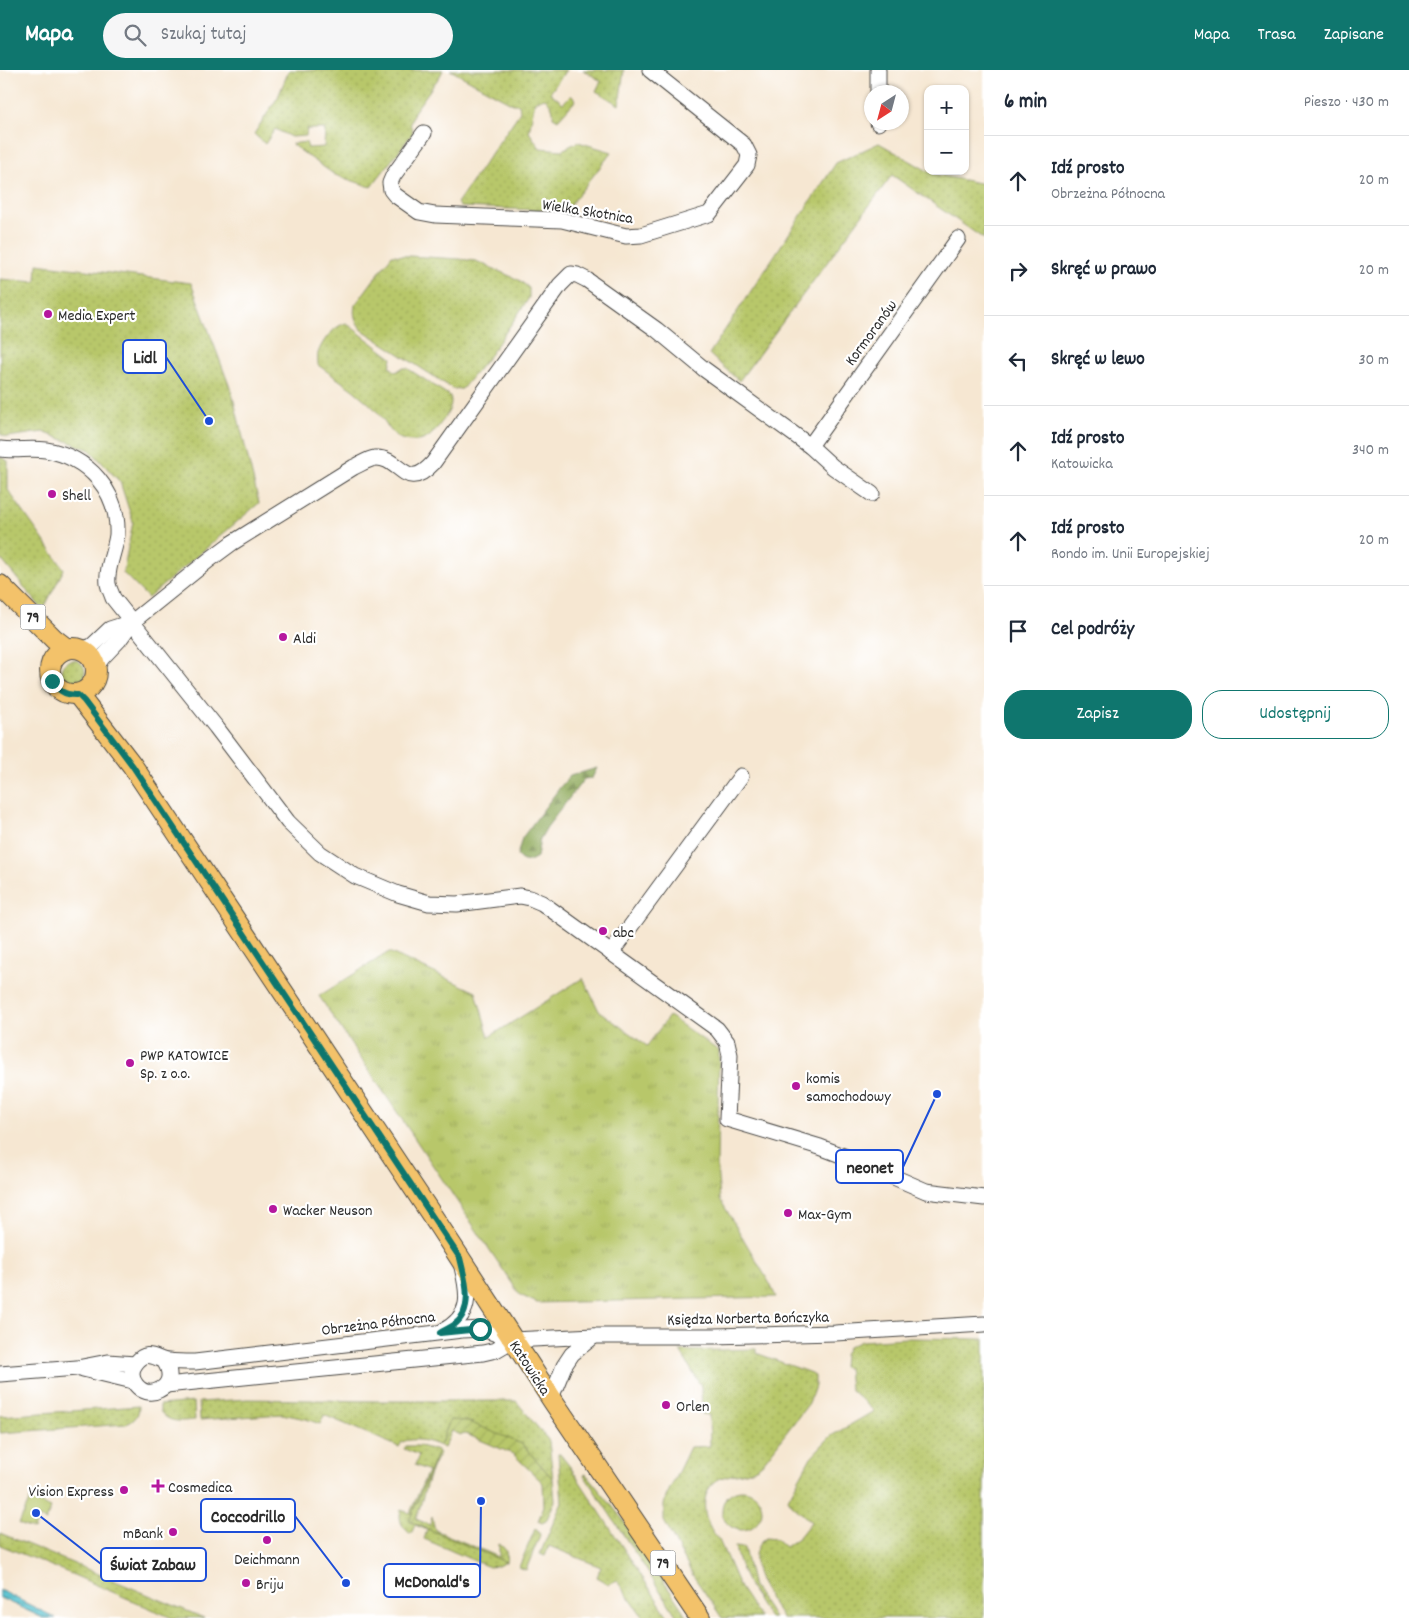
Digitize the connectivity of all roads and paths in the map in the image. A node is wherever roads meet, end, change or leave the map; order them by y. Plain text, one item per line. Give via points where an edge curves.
1 (650, 70) edge
2 (878, 70) edge
3 (878, 85) edge
4 (424, 133) dead end
5 (958, 239) dead end
6 (810, 446) junction
7 (0, 449) edge
8 (872, 494) dead end
9 (0, 585) edge
10 (0, 591) edge
11 (132, 622) junction
12 (74, 649) junction
13 (52, 662) junction
14 (89, 682) junction
15 (741, 776) dead end
16 (611, 953) junction
17 (984, 1198) edge
18 (460, 1258) junction
19 (984, 1324) edge
20 (440, 1333) junction
21 (594, 1336) junction
22 (513, 1340) junction
23 (164, 1361) junction
24 (135, 1364) junction
25 (77, 1368) junction
26 (0, 1374) edge
27 (133, 1381) junction
28 (166, 1385) junction
29 (552, 1398) junction
30 (700, 1618) edge

1 - 4 street, Wielka Skotnica via 744,145 748,155 747,165 709,214 640,235 626,236 562,220 419,212 395,195 390,183
2 - 3 street
5 - 6 street, Kormoranów
6 - 8 street via 833,467
6 - 11 street via 704,369 657,330 587,280 571,274 424,472 410,475 381,458 367,460 232,543
7 - 11 street via 64,454 96,475 112,502 116,518 108,584 113,598
9 - 12 main road, 79 via 54,639
10 - 13 main road, 79
11 - 12 street via 110,630 92,646
11 - 14 street via 102,658
11 - 16 street via 288,822 320,853 355,876 429,903 530,898 542,903
12 - 13 main road via 58,653
12 - 14 main road, 79 via 92,657
13 - 14 main road, 79 via 50,674 55,686 64,693
14 - 18 main road, Katowicka / 79 via 115,722 132,765
15 - 16 street
16 - 17 street via 712,1025 727,1042 730,1055 727,1119 820,1147 926,1191
18 - 20 street via 468,1300 466,1309 455,1324
18 - 22 main road, Katowicka / 79
19 - 21 street, Księdza Norberta Bończyka via 835,1333
20 - 22 street, Obrzeżna Północna via 483,1329
20 - 23 street, Obrzeżna Północna via 195,1362
21 - 22 street, Księdza Norberta Bończyka
21 - 29 street via 572,1354
22 - 28 street, Obrzeżna Północna via 483,1353
22 - 29 main road, Katowicka / 79
23 - 24 street, Obrzeżna Północna via 157,1356 148,1356
23 - 28 street via 170,1372
24 - 25 street, Obrzeżna Północna via 108,1362
24 - 27 street
25 - 26 street, Obrzeżna Północna
25 - 27 street, Obrzeżna Północna
27 - 28 street, Obrzeżna Północna via 138,1388 154,1393
29 - 30 main road, Katowicka / 79

